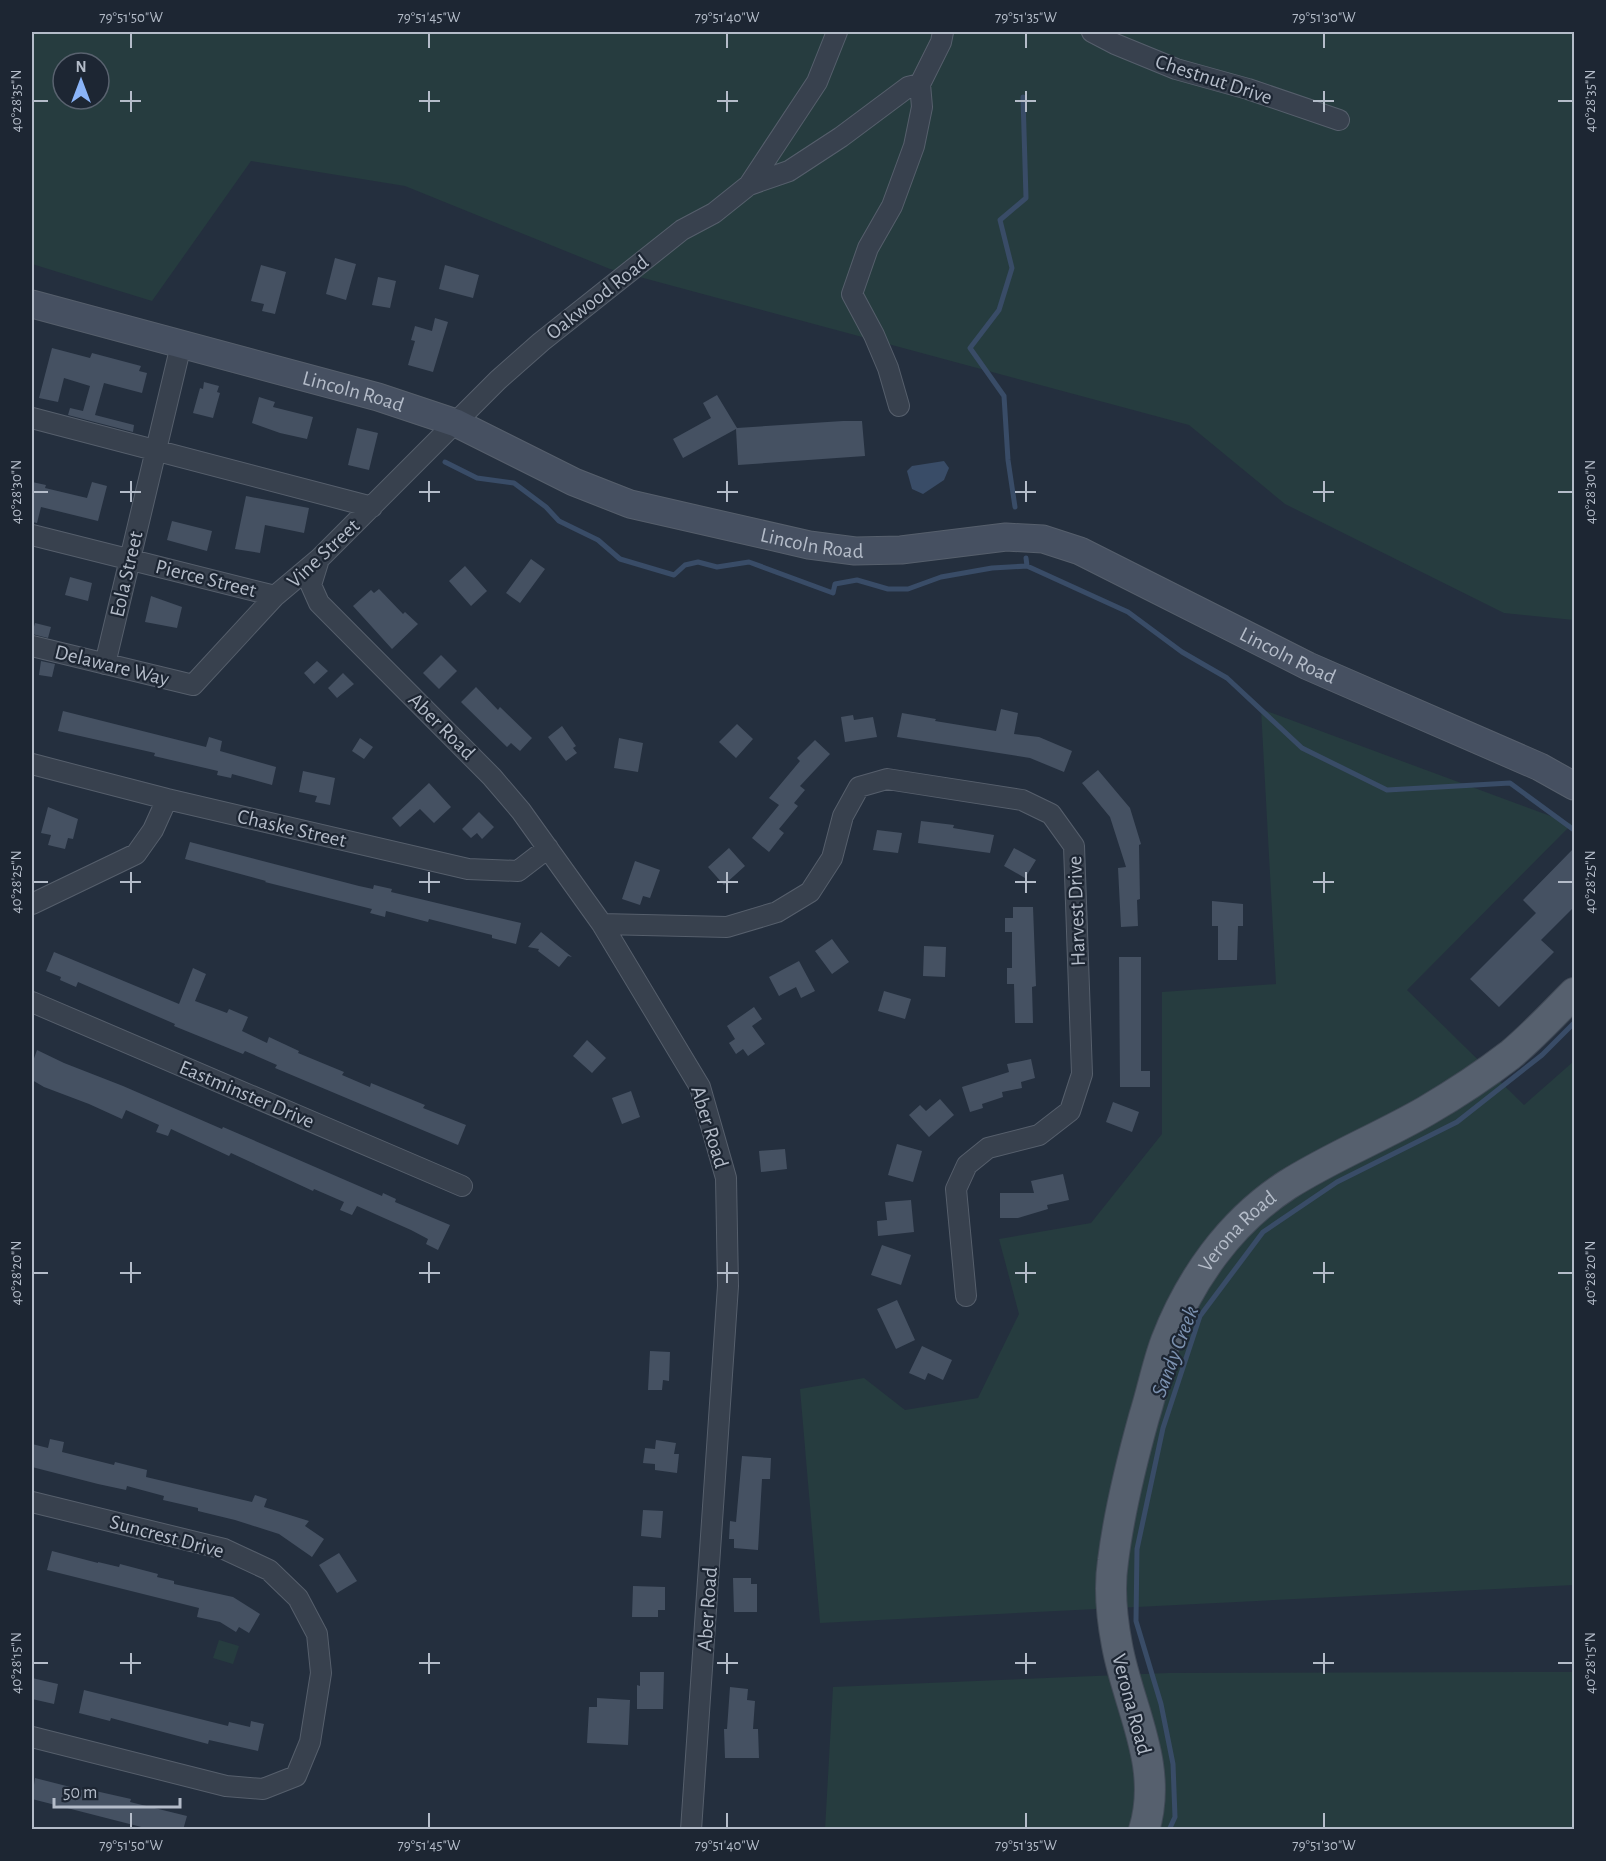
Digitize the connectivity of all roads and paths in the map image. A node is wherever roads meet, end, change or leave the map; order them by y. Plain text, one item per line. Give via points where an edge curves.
1 (837, 32) edge
2 (943, 32) edge
3 (1092, 32) edge
4 (920, 84) junction
5 (1339, 120) dead end
6 (749, 185) junction
7 (32, 304) edge
8 (181, 345) junction
9 (899, 406) dead end
10 (32, 418) edge
11 (456, 423) junction
12 (156, 450) junction
13 (372, 507) junction
14 (32, 535) edge
15 (130, 559) junction
16 (318, 559) junction
17 (275, 596) junction
18 (32, 646) edge
19 (105, 664) junction
20 (193, 685) joint
21 (32, 764) edge
22 (1575, 786) edge
23 (167, 799) junction
24 (548, 848) junction
25 (32, 904) edge
26 (602, 924) junction
27 (1575, 993) edge
28 (32, 1002) edge
29 (462, 1186) dead end
30 (966, 1296) dead end
31 (32, 1502) edge
32 (32, 1737) edge
33 (691, 1830) edge
34 (1144, 1830) edge

1 - 6 street via 817,82
2 - 4 street
3 - 5 street, Chestnut Drive via 1176,69
4 - 6 street via 908,87 789,171
4 - 9 street via 922,107 914,146 892,206 868,248 852,294 888,368
6 - 11 street, Oakwood Road via 714,213 682,230 541,342
7 - 8 street, Lincoln Road
8 - 11 street, Lincoln Road via 378,397
8 - 12 street, Eola Street
10 - 12 street
11 - 13 street, Vine Street
11 - 22 street, Lincoln Road via 574,482 630,504 809,545 855,551 901,550 1006,537 1043,539 1080,551 1308,666
12 - 13 street
12 - 15 street, Eola Street
13 - 16 street, Vine Street
14 - 15 street, Pierce Street
15 - 17 street, Pierce Street
15 - 19 street, Eola Street
16 - 17 street, Vine Street
16 - 24 street, Aber Road via 311,585 318,603 492,777
17 - 20 street, Vine Street
18 - 19 street, Delaware Way
19 - 20 street, Delaware Way
21 - 23 street, Chaske Street
23 - 24 street, Chaske Street via 468,869 518,872
23 - 25 street via 153,830 136,854
24 - 26 street, Aber Road
26 - 30 street, Harvest Drive via 727,927 777,912 810,892 832,858 843,816 860,787 887,779 1022,800 1051,814 1074,846 1082,1074 1070,1111 1039,1135 988,1148 967,1165 956,1189
26 - 33 street, Aber Road via 700,1087 726,1178 728,1286
27 - 34 main road, Verona Road via 1510,1054 1470,1083 1287,1186 1259,1207 1216,1251 1179,1310 1165,1344 1131,1465 1111,1576 1117,1645 1151,1783
28 - 29 street, Eastminster Drive
31 - 32 street, Suncrest Drive via 224,1549 269,1570 298,1598 317,1634 321,1673 310,1742 296,1776 263,1789 226,1786

